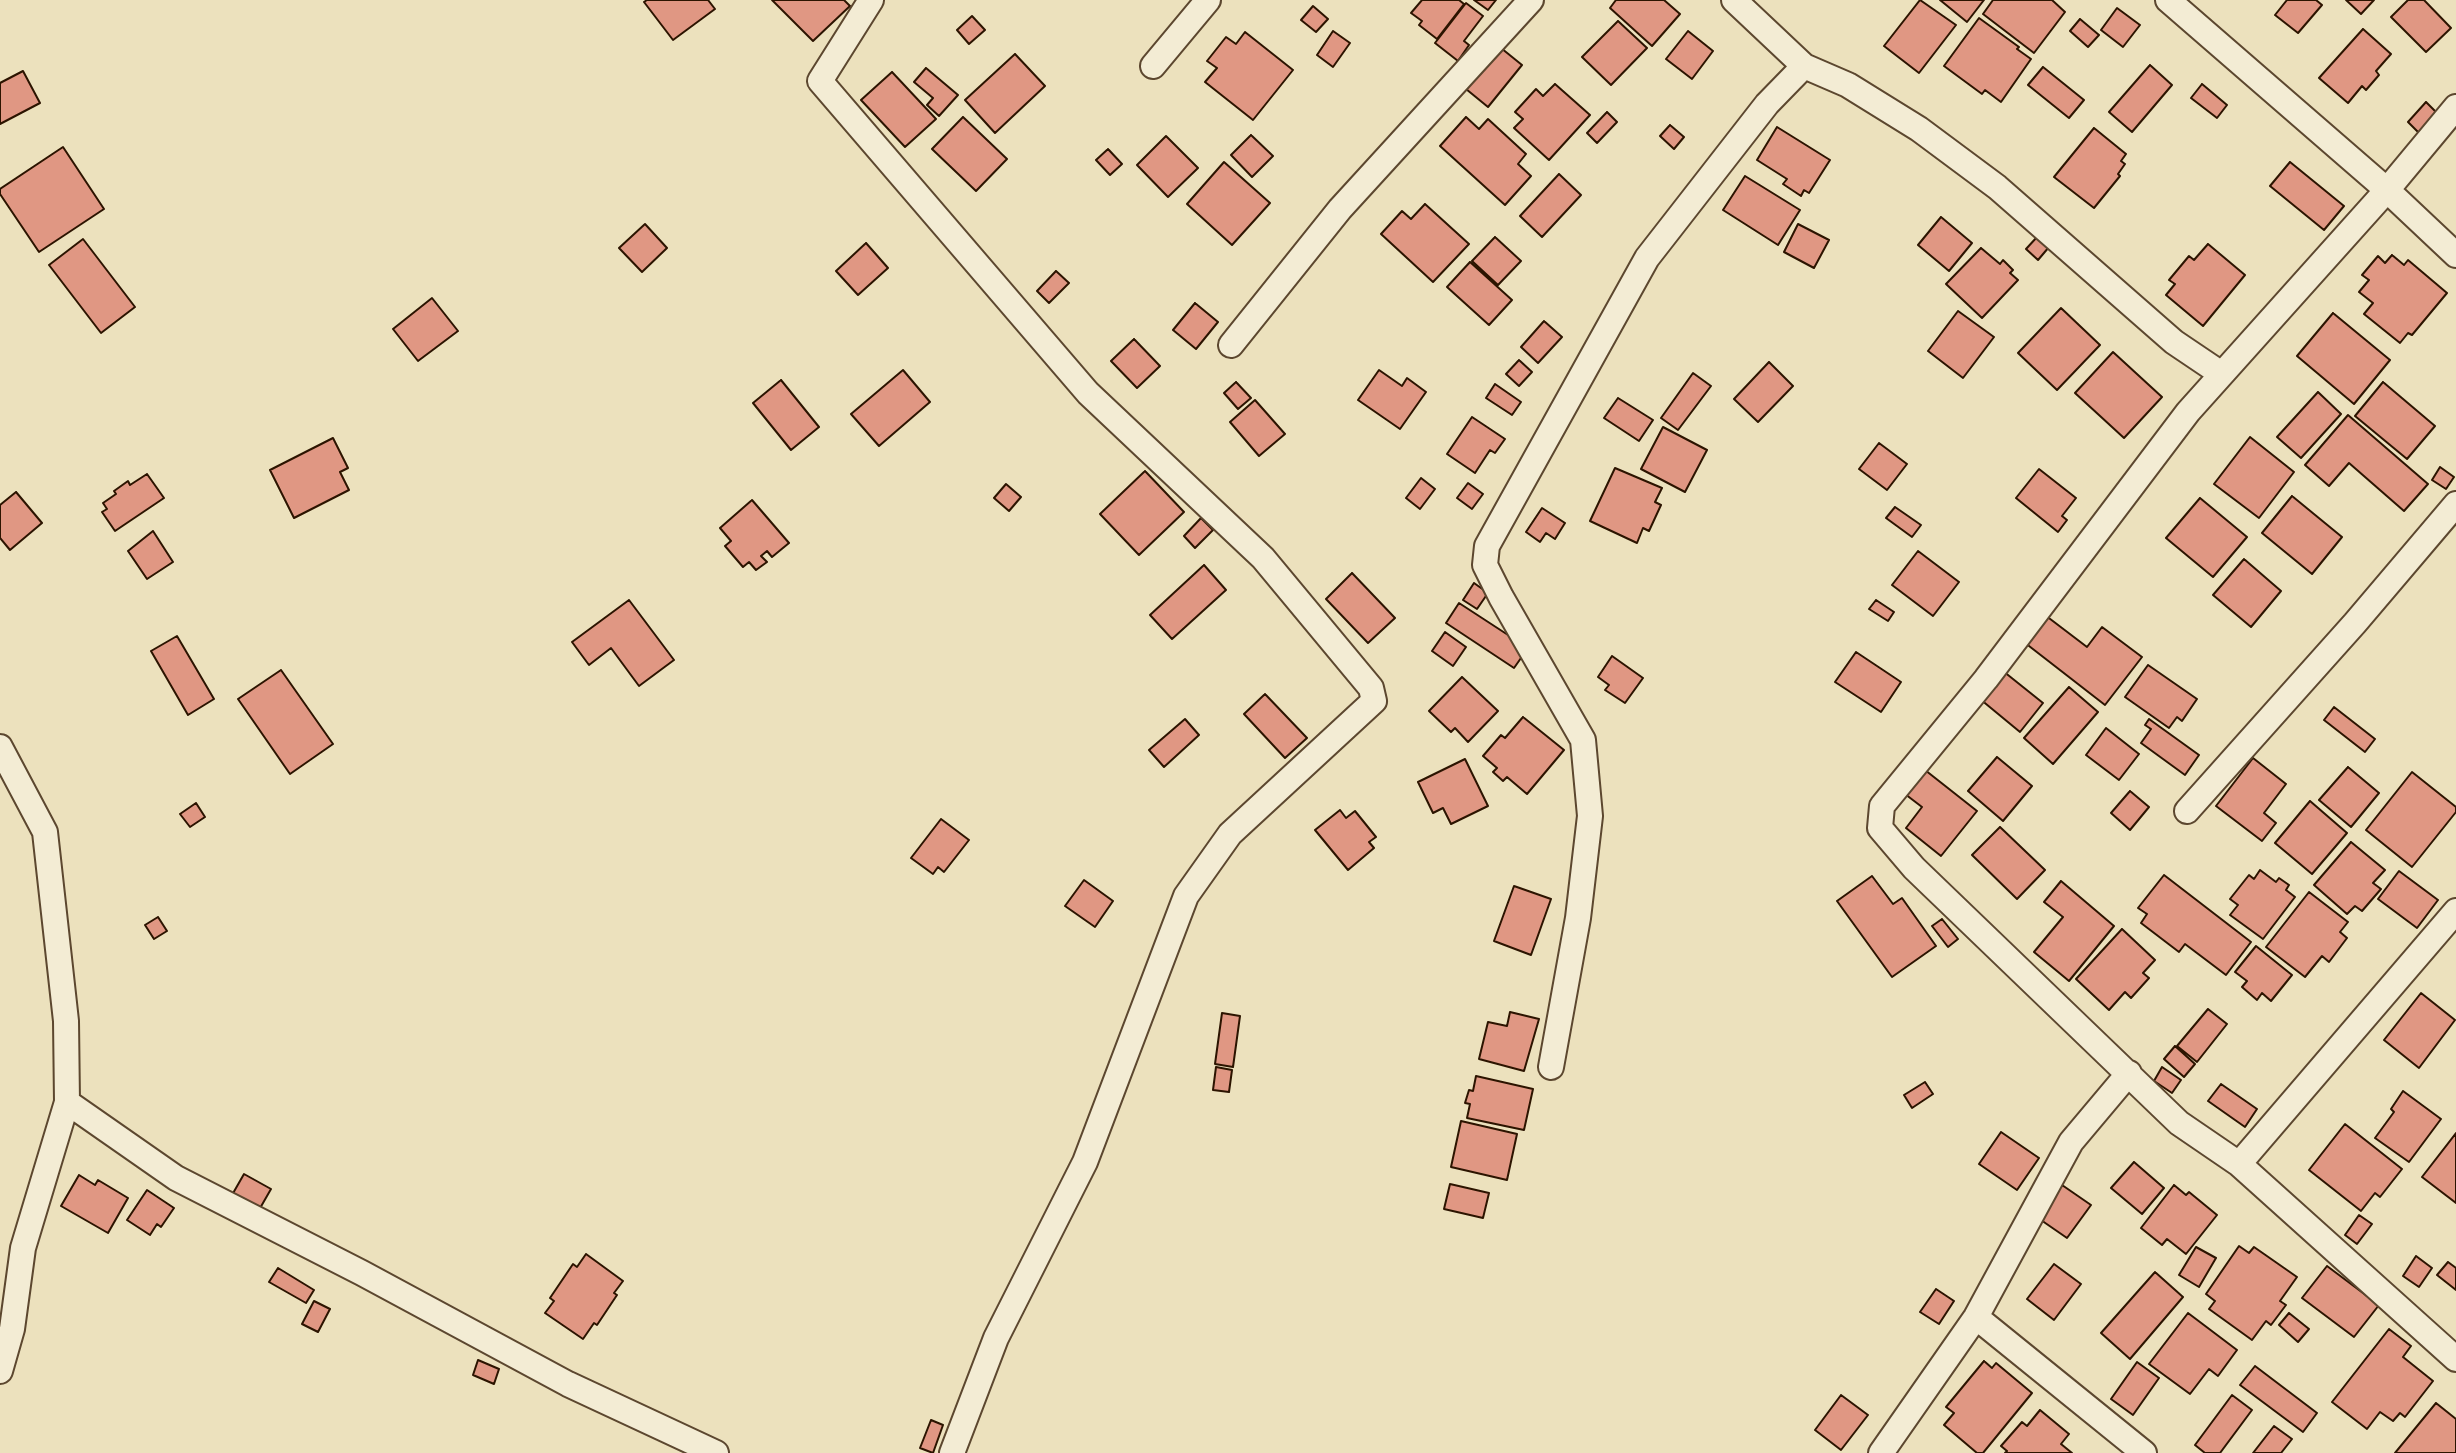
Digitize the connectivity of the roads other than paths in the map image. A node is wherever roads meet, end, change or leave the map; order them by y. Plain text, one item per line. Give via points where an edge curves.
1 (871, 0) edge
2 (1208, 0) edge
3 (1531, 0) edge
4 (1734, 0) edge
5 (2180, 3) edge
6 (1153, 66) dead end
7 (1804, 66) junction
8 (2456, 107) edge
9 (2387, 190) junction
10 (2456, 255) edge
11 (1231, 345) dead end
12 (2220, 373) junction
13 (2456, 504) edge
14 (0, 747) edge
15 (2187, 811) dead end
16 (2456, 911) edge
17 (1551, 1067) dead end
18 (2129, 1073) junction
19 (67, 1102) junction
20 (2239, 1164) junction
21 (1976, 1317) junction
22 (2452, 1347) edge
23 (0, 1371) edge
24 (716, 1453) edge
25 (952, 1453) edge
26 (1881, 1453) edge
27 (2144, 1453) edge

1 - 25 street via 820,81 1088,393 1263,558 1371,688 1374,701 1230,834 1186,896 1085,1162 996,1338
2 - 6 street
3 - 11 street via 1340,209
4 - 7 street
5 - 9 street
7 - 12 street via 1848,85 1930,137 1997,187 2174,342
7 - 17 street via 1767,104 1647,258 1487,546 1485,565 1583,740 1590,816
8 - 9 street
9 - 10 street
9 - 12 street
12 - 18 street via 1882,806 1880,828 1914,868
13 - 15 street
14 - 19 street via 45,832 66,1021
16 - 20 street
18 - 20 street via 2179,1123
18 - 21 street via 2071,1142
19 - 23 street via 23,1248 12,1329
19 - 24 street via 176,1178 568,1384
20 - 22 street
21 - 26 street
21 - 27 street

